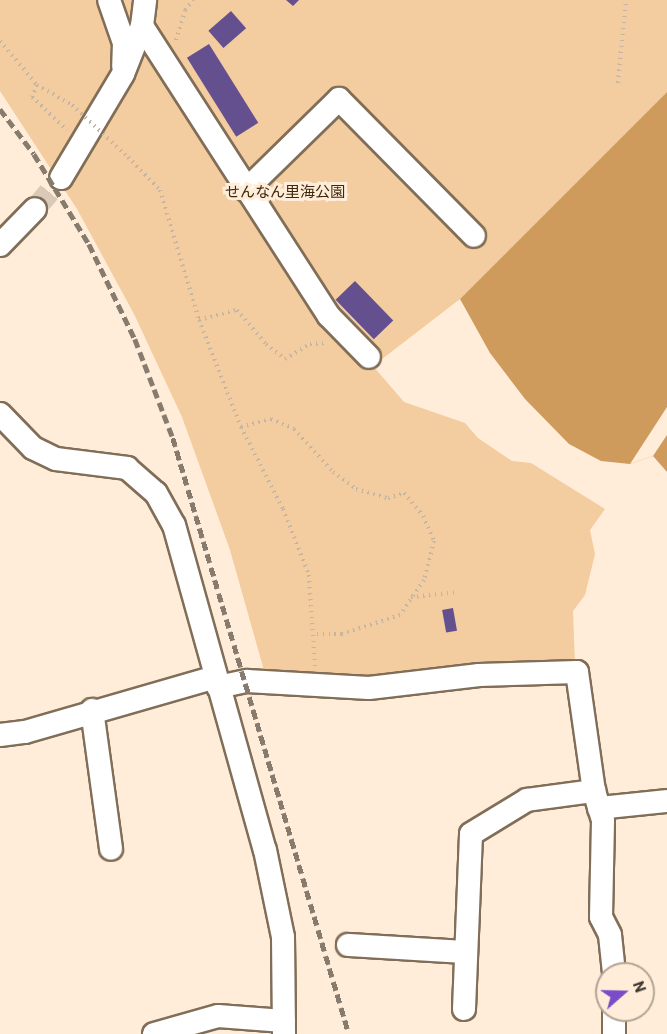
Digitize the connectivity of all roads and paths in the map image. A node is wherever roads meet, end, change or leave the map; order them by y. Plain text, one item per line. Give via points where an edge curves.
1 (145, 0) edge
2 (193, 0) edge
3 (626, 0) edge
4 (110, 1) edge
5 (142, 27) junction
6 (0, 41) edge
7 (175, 43) dead end
8 (123, 74) junction
9 (618, 83) dead end
10 (37, 85) junction
11 (74, 136) dead end
12 (61, 178) tunnel mouth
13 (246, 190) junction
14 (35, 209) tunnel mouth
15 (474, 236) dead end
16 (0, 245) edge
17 (199, 320) junction
18 (348, 336) junction
19 (369, 357) dead end
20 (0, 414) edge
21 (241, 427) junction
22 (458, 592) dead end
23 (410, 597) junction
24 (314, 634) junction
25 (216, 682) junction
26 (315, 685) junction
27 (92, 710) junction
28 (0, 735) edge
29 (597, 800) junction
30 (667, 801) edge
31 (111, 849) dead end
32 (348, 945) dead end
33 (466, 952) junction
34 (613, 962) edge
35 (464, 1009) dead end
36 (284, 1027) edge
37 (154, 1034) edge

1 - 5 street
2 - 7 path via 185,10
3 - 9 path
4 - 8 street via 124,43
5 - 8 street
5 - 13 street
6 - 10 path
8 - 12 street
10 - 11 path via 32,97
10 - 17 path, bridge via 72,105 160,190
13 - 15 street via 339,99
13 - 18 street via 328,316
14 - 16 street
17 - 18 path via 237,310 266,344 285,359 310,344
17 - 21 path
18 - 19 street
20 - 25 street via 33,448 56,459 127,468 156,493 174,525
21 - 23 path via 271,419 294,429 333,472 356,489 388,498 404,493 423,516 434,541 424,579
21 - 24 path via 283,509 309,575
22 - 23 path
23 - 24 path via 400,615 377,625 342,634
24 - 26 path
25 - 26 street
25 - 27 street
25 - 36 street via 265,850 283,937
26 - 29 street via 409,686 479,675 577,672
27 - 28 street via 25,732
27 - 31 street
29 - 30 street
29 - 33 street via 527,800 471,834
29 - 34 street via 603,821 601,917 610,935
32 - 33 street
33 - 35 street
36 - 37 street via 218,1016

